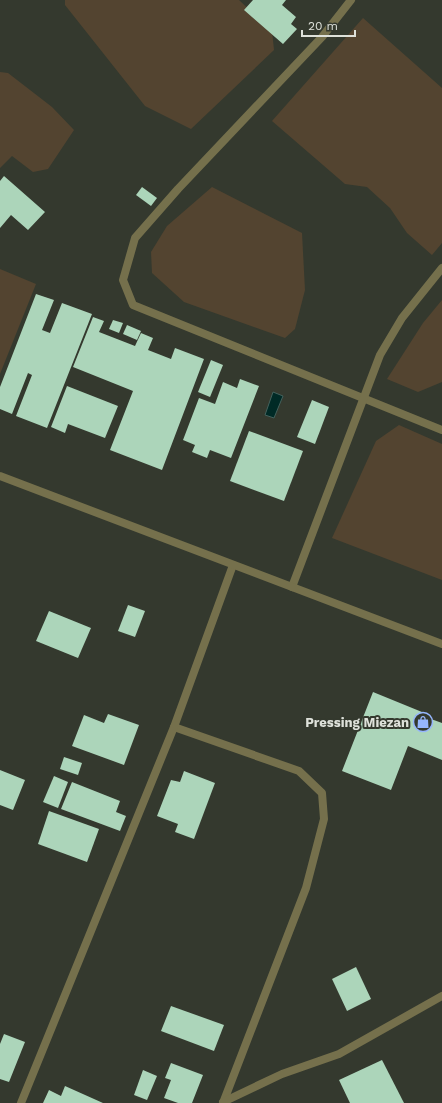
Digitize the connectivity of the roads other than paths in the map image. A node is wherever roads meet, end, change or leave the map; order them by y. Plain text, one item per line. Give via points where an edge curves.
1 (351, 0) edge
2 (442, 268) edge
3 (364, 399) junction
4 (442, 430) edge
5 (0, 476) edge
6 (233, 565) junction
7 (292, 588) junction
8 (442, 644) edge
9 (174, 727) junction
10 (442, 996) edge
11 (21, 1103) edge
12 (223, 1103) edge

1 - 3 street via 322,37 135,238 123,280 133,305
2 - 3 street via 402,318 380,354
3 - 4 street
3 - 7 street
5 - 6 street
6 - 7 street
6 - 9 street
7 - 8 street
9 - 11 street
9 - 12 street via 299,770 322,793 324,819 306,888
10 - 12 street via 339,1054 282,1074

